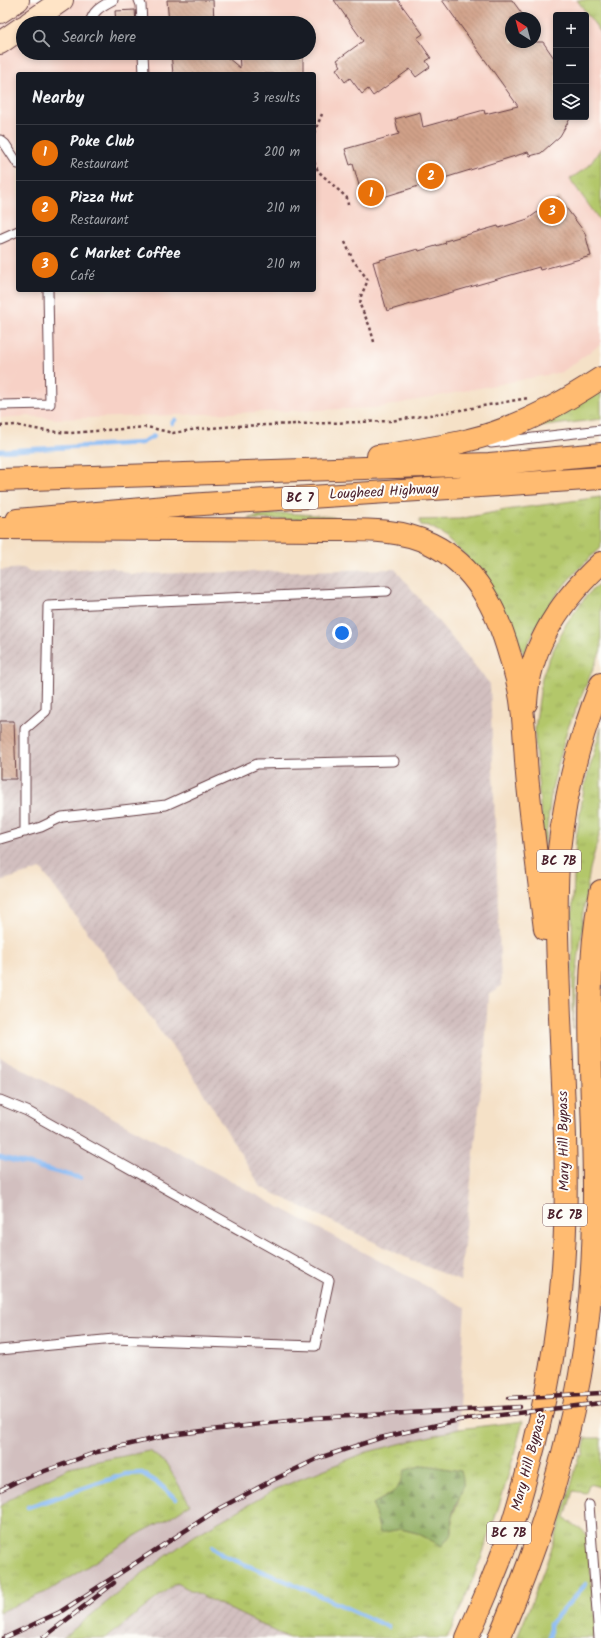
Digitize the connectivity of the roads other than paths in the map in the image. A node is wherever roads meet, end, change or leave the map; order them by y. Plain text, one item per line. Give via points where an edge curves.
1 (18, 0) edge
2 (62, 0) edge
3 (113, 0) edge
4 (139, 0) edge
5 (0, 12) edge
6 (39, 16) edge
7 (92, 16) edge
8 (142, 16) edge
9 (16, 32) edge
10 (0, 43) edge
11 (143, 60) edge
12 (144, 72) edge
13 (0, 140) edge
14 (16, 161) edge
15 (16, 232) edge
16 (0, 239) edge
17 (48, 292) edge
18 (601, 378) edge
19 (0, 405) edge
20 (601, 430) edge
21 (601, 454) edge
22 (370, 457) junction
23 (142, 476) junction
24 (601, 478) edge
25 (0, 480) edge
26 (0, 521) edge
27 (0, 528) edge
28 (601, 563) edge
29 (387, 591) dead end
30 (601, 684) edge
31 (524, 730) junction
32 (394, 761) dead end
33 (25, 832) junction
34 (0, 839) edge
35 (601, 891) edge
36 (601, 990) edge
37 (561, 1043) junction
38 (590, 1057) junction
39 (0, 1100) edge
40 (0, 1350) edge
41 (589, 1505) dead end
42 (467, 1638) edge
43 (499, 1638) edge
44 (599, 1638) edge

1 - 5 main road
2 - 6 main road
3 - 7 lane via 99,8
4 - 8 lane
9 - 10 main road
11 - 12 lane
13 - 14 lane via 6,144
15 - 16 lane
17 - 19 lane via 50,404
18 - 22 main road via 542,413 493,433 431,448
20 - 22 lane
21 - 23 main road, Lougheed Highway / BC 7 via 489,464
22 - 23 main road
23 - 25 main road, Lougheed Highway / BC 7
24 - 26 main road, Lougheed Highway / BC 7 via 188,505
27 - 31 main road via 347,530 396,533 421,540 443,550 463,566 488,598 500,624 513,666
28 - 31 main road via 566,600 542,640 526,694
29 - 33 lane via 48,606 46,711 25,729
30 - 37 main road, Mary Hill Bypass / BC 7B via 575,761 559,849 557,929
31 - 37 main road via 533,832
32 - 33 lane via 257,764 166,805 62,817
33 - 34 lane
35 - 38 main road, Mary Hill Bypass / BC 7B via 591,961
36 - 38 main road
37 - 42 main road, Mary Hill Bypass / BC 7B via 565,1136 564,1250 560,1308 551,1375 519,1505 495,1574
38 - 43 main road, Mary Hill Bypass / BC 7B via 594,1200 588,1313 580,1375 546,1513 521,1586
39 - 40 lane via 27,1111 329,1280 315,1346 114,1339
41 - 44 lane

